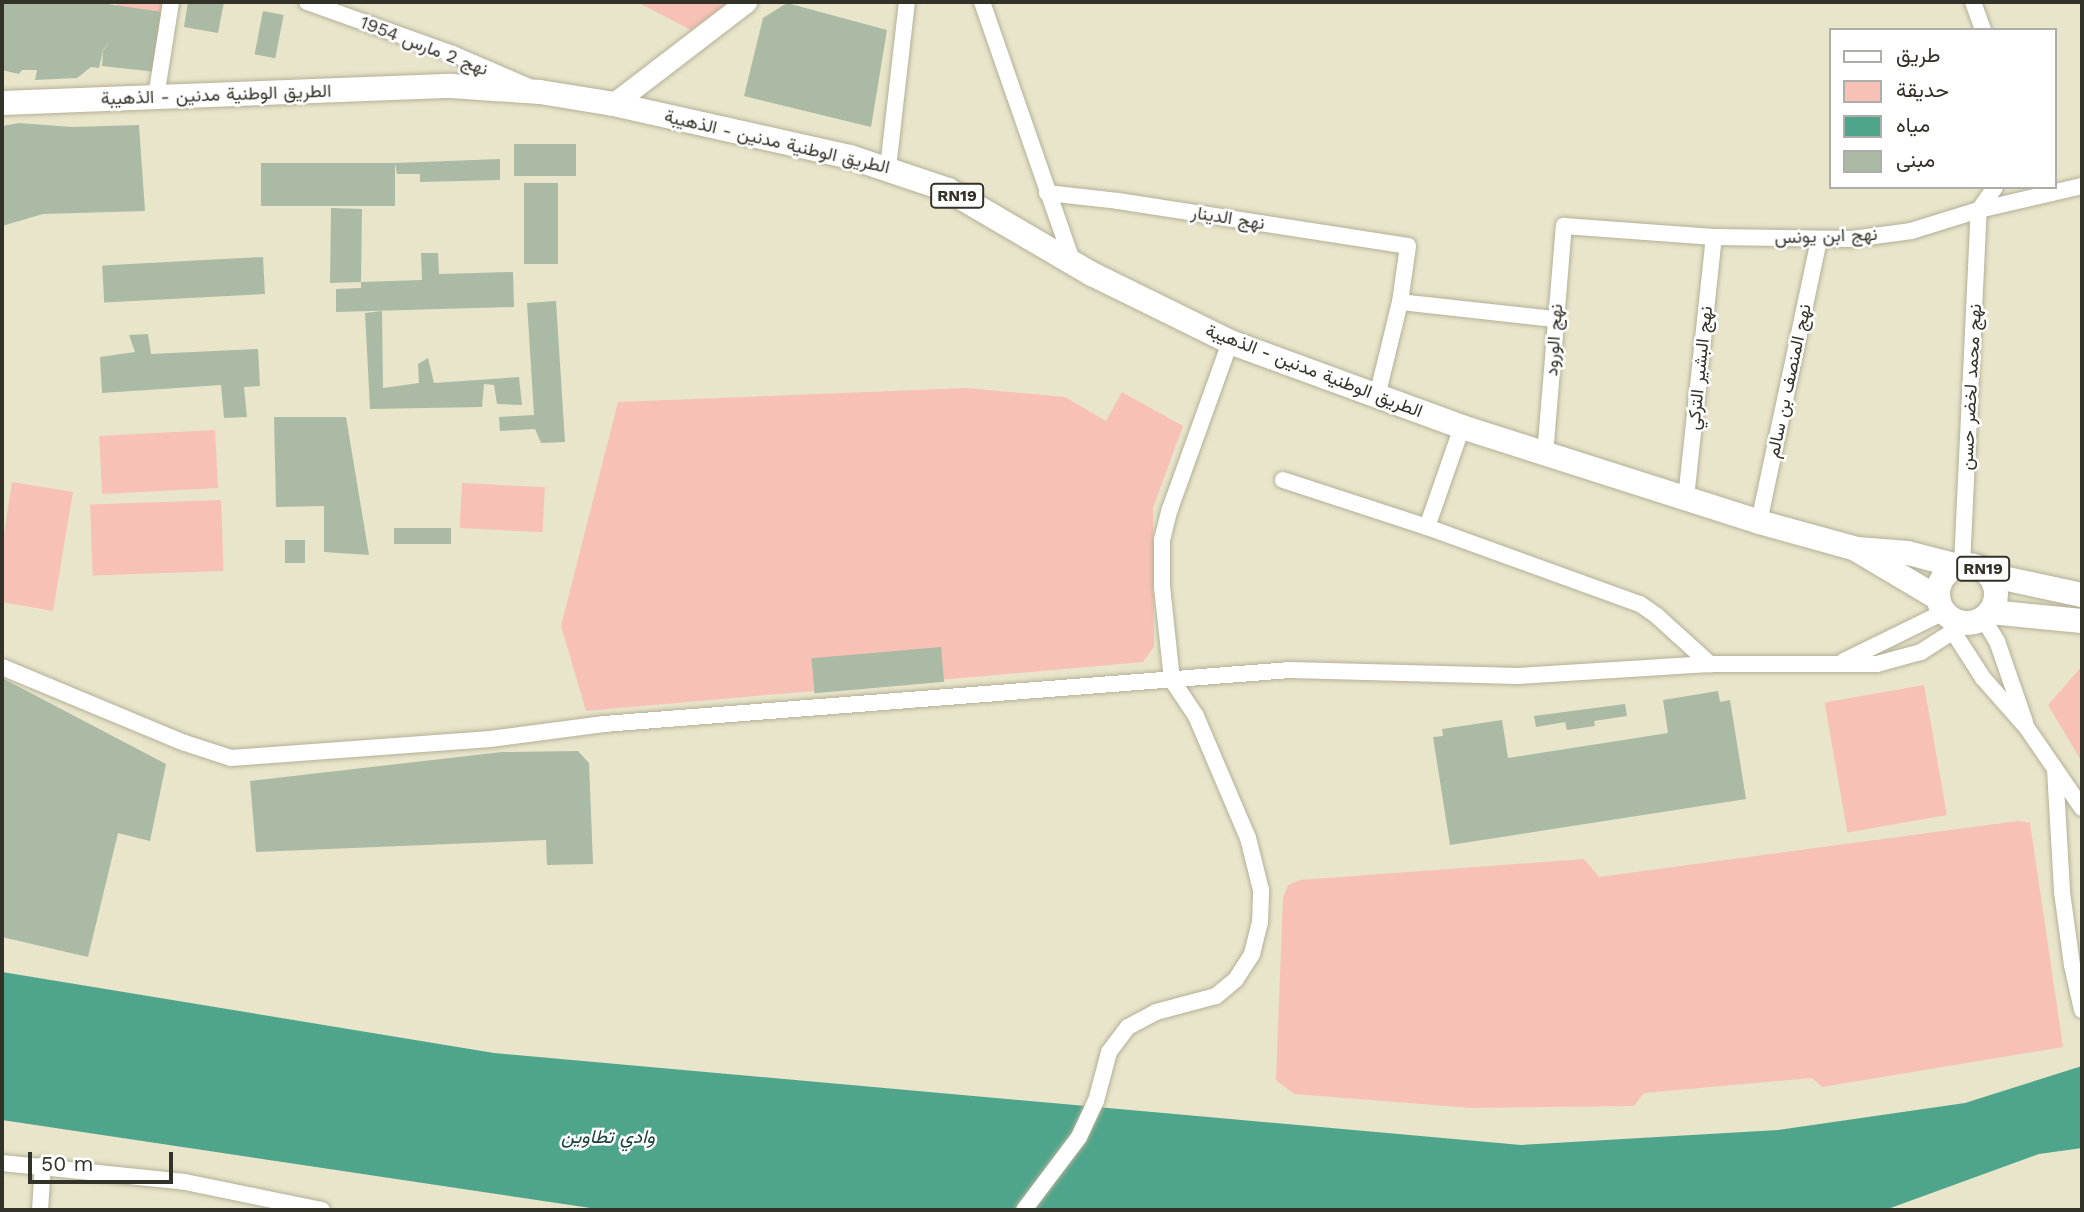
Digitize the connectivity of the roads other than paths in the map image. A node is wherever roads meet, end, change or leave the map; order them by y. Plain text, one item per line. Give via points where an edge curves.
1 (171, 2) edge
2 (307, 2) edge
3 (746, 2) edge
4 (906, 2) edge
5 (982, 2) edge
6 (1973, 2) edge
7 (1982, 28) edge
8 (540, 92) junction
9 (156, 97) junction
10 (2, 103) edge
11 (613, 104) junction
12 (888, 168) junction
13 (2082, 186) edge
14 (1994, 189) edge
15 (1047, 193) junction
16 (1979, 210) junction
17 (1564, 226) joint
18 (1714, 237) junction
19 (1819, 240) junction
20 (1073, 263) junction
21 (1400, 302) junction
22 (1555, 319) junction
23 (1230, 342) junction
24 (1377, 396) junction
25 (1462, 427) junction
26 (1545, 455) junction
27 (1283, 480) dead end
28 (1686, 498) junction
29 (1759, 522) junction
30 (1427, 527) junction
31 (1857, 550) junction
32 (1960, 565) junction
33 (1989, 575) junction
34 (2082, 595) edge
35 (1961, 616) junction
36 (2082, 621) edge
37 (1842, 662) junction
38 (1710, 664) junction
39 (2, 667) edge
40 (1172, 680) junction
41 (2027, 728) junction
42 (2055, 769) junction
43 (2082, 808) edge
44 (2082, 1010) edge
45 (2, 1163) edge
46 (43, 1165) junction
47 (40, 1210) edge
48 (322, 1210) edge
49 (1024, 1210) edge

1 - 9 street
2 - 8 street, نهج 2 مارس 1954 via 453,54
3 - 11 main road
4 - 12 street
5 - 15 street
6 - 7 street
8 - 9 main road, الطريق الوطنية مدنين - الذهيبة / RN19 via 451,86
8 - 11 main road, الطريق الوطنية مدنين - الذهيبة / RN19
9 - 10 main road, الطريق الوطنية مدنين - الذهيبة / RN19
11 - 12 main road, الطريق الوطنية مدنين - الذهيبة / RN19
12 - 20 main road, الطريق الوطنية مدنين - الذهيبة / RN19 via 947,190
13 - 16 street, نهج ابن يونس
14 - 16 street
15 - 20 street
15 - 21 street, نهج الدينار via 1408,246
16 - 19 street, نهج ابن يونس via 1911,230
16 - 32 street, نهج محمد لخضر حسن
17 - 18 street, نهج ابن يونس
17 - 22 street, نهج الورود
18 - 19 street, نهج ابن يونس
18 - 28 street, نهج البشير التركي
19 - 29 street, نهج المنصف بن سالم
20 - 23 main road, الطريق الوطنية مدنين - الذهيبة / RN19
21 - 22 street
21 - 24 street
22 - 26 street, نهج الورود
23 - 24 main road, الطريق الوطنية مدنين - الذهيبة / RN19
23 - 40 street via 1162,540
24 - 25 main road, الطريق الوطنية مدنين - الذهيبة / RN19
25 - 26 main road, الطريق الوطنية مدنين - الذهيبة / RN19
25 - 30 street
26 - 28 main road, الطريق الوطنية مدنين - الذهيبة / RN19
27 - 30 street
28 - 29 main road, الطريق الوطنية مدنين - الذهيبة / RN19
29 - 31 main road, الطريق الوطنية مدنين - الذهيبة / RN19
30 - 38 street via 1640,604
31 - 32 main road, الطريق الوطنية مدنين - الذهيبة / RN19 via 1908,553
31 - 35 main road, الطريق الوطنية مدنين - الذهيبة / RN19
32 - 33 main road, RN19
32 - 35 main road, RN19 via 1940,582
33 - 34 main road, RN19
33 - 35 main road, RN19 via 1996,597
35 - 36 main road, الطريق الوطنية مدنين - الذهيبة / RN19
35 - 37 street
35 - 37 street via 1922,652 1890,662
35 - 41 street via 1983,678
35 - 41 street via 1997,641
37 - 38 street
38 - 40 street via 1518,676 1290,670
39 - 40 street via 231,758
40 - 49 street via 1196,716 1248,838 1261,890 1260,923 1252,954 1236,979 1216,996 1156,1012 1128,1027 1109,1052 1096,1101 1079,1137
41 - 42 street
42 - 43 street
42 - 44 street via 2062,892
45 - 46 street
46 - 47 street
46 - 48 street via 184,1182

